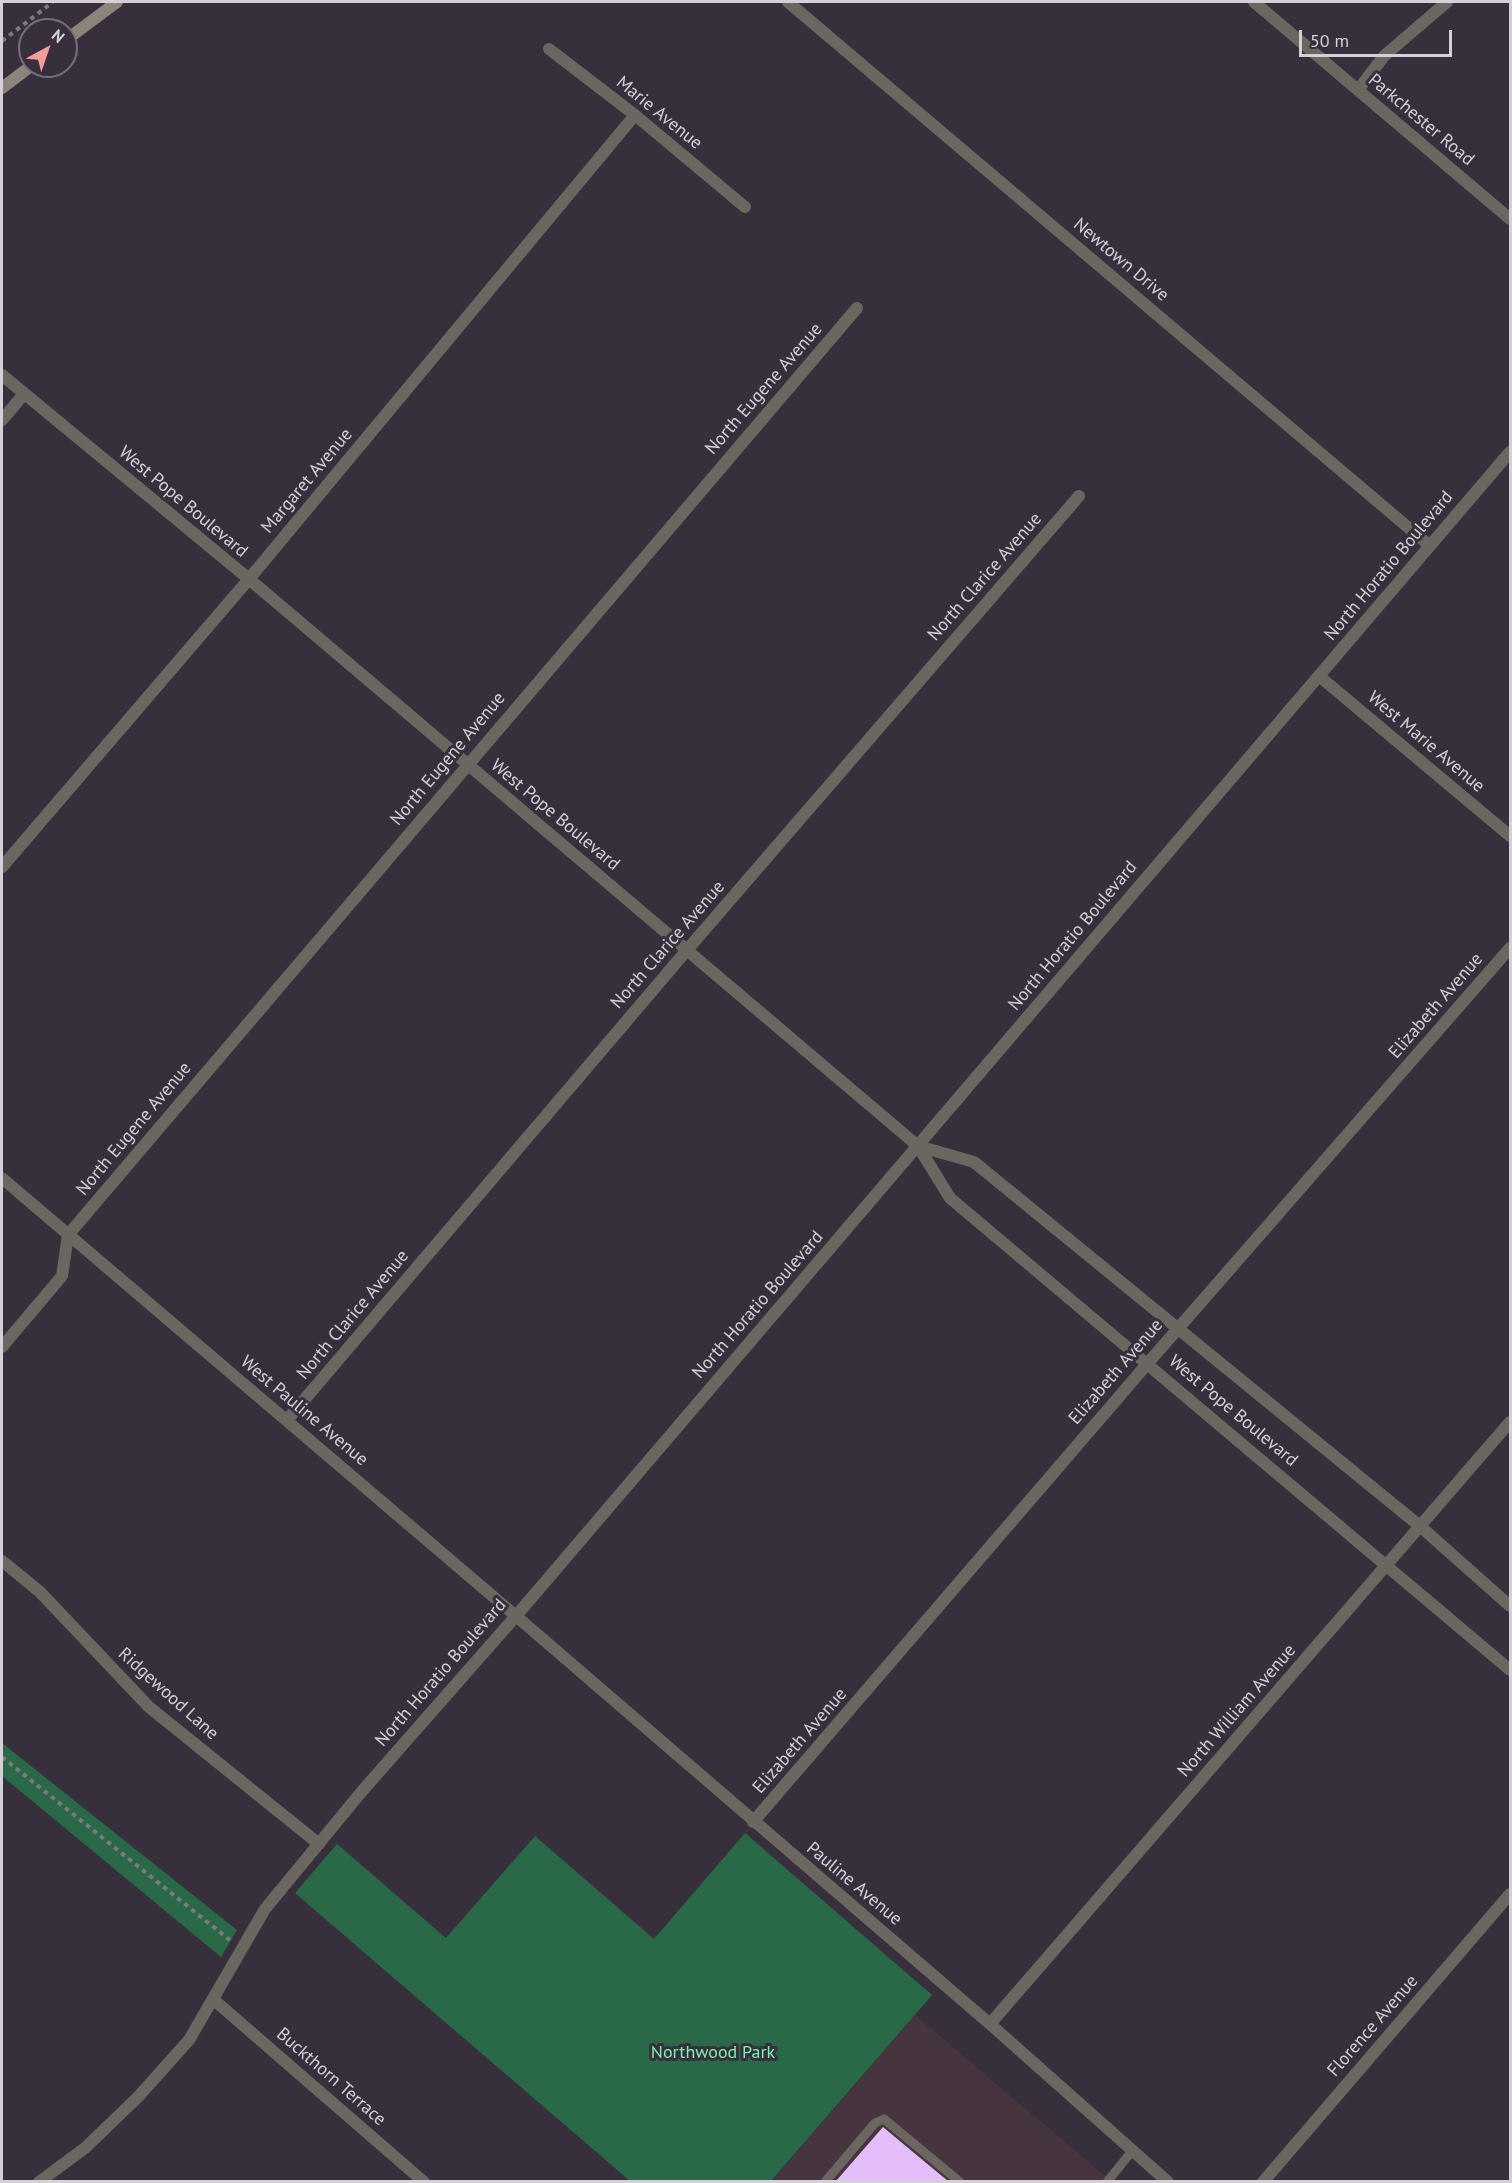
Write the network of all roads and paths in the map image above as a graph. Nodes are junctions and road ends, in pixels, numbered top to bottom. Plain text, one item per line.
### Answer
1 (53, 2) edge
2 (117, 2) edge
3 (788, 2) edge
4 (1254, 2) edge
5 (1447, 2) edge
6 (78, 31) edge
7 (2, 41) edge
8 (549, 49) dead end
9 (18, 76) edge
10 (2, 88) edge
11 (1358, 90) junction
12 (635, 115) junction
13 (745, 207) dead end
14 (1510, 219) edge
15 (857, 308) dead end
16 (2, 375) edge
17 (24, 394) junction
18 (2, 420) edge
19 (1510, 452) edge
20 (1079, 496) dead end
21 (1430, 546) junction
22 (249, 579) junction
23 (1319, 676) junction
24 (467, 764) junction
25 (1510, 836) edge
26 (2, 867) edge
27 (1510, 948) edge
28 (687, 950) junction
29 (918, 1146) junction
30 (2, 1178) edge
31 (68, 1234) junction
32 (1178, 1328) junction
33 (2, 1347) edge
34 (1148, 1363) junction
35 (287, 1420) junction
36 (1510, 1422) edge
37 (1420, 1527) junction
38 (2, 1561) edge
39 (1387, 1566) junction
40 (1510, 1606) edge
41 (516, 1616) junction
42 (1510, 1670) edge
43 (2, 1757) edge
44 (753, 1822) junction
45 (319, 1844) junction
46 (1510, 1894) edge
47 (243, 1950) junction
48 (214, 2000) junction
49 (990, 2024) junction
50 (1132, 2151) junction
51 (39, 2181) edge
52 (424, 2181) edge
53 (825, 2181) edge
54 (960, 2181) edge
55 (1107, 2181) edge
56 (1168, 2181) edge
57 (1263, 2181) edge

1 - 7 path
2 - 6 main road
3 - 21 street, Newtown Drive
4 - 11 street, Parkchester Road
5 - 11 street
8 - 12 street, Marie Avenue
9 - 10 main road
11 - 14 street, Parkchester Road
12 - 13 street, Marie Avenue
12 - 22 street, Margaret Avenue
15 - 24 street, North Eugene Avenue
16 - 17 street, West Pope Boulevard
17 - 18 street
17 - 22 street, West Pope Boulevard
19 - 21 street, North Horatio Boulevard
20 - 28 street, North Clarice Avenue
21 - 23 street, North Horatio Boulevard
22 - 24 street, West Pope Boulevard
22 - 26 street, Margaret Avenue
23 - 25 street, West Marie Avenue
23 - 29 street, North Horatio Boulevard
24 - 28 street, West Pope Boulevard
24 - 31 street, North Eugene Avenue
27 - 32 street, Elizabeth Avenue
28 - 29 street, West Pope Boulevard
28 - 35 street, North Clarice Avenue
29 - 32 street, West Pope Boulevard
29 - 34 street, West Pope Boulevard
29 - 41 street, North Horatio Boulevard
30 - 31 street
31 - 33 street
31 - 35 street, West Pauline Avenue
32 - 34 street, Elizabeth Avenue
32 - 37 street, West Pope Boulevard
34 - 39 street, West Pope Boulevard
34 - 44 street, Elizabeth Avenue
35 - 41 street, West Pauline Avenue
36 - 37 street, North William Avenue
37 - 39 street, North William Avenue
37 - 40 street, West Pope Boulevard
38 - 45 street, Ridgewood Lane
39 - 42 street, West Pope Boulevard
39 - 49 street, North William Avenue
41 - 44 street, Pauline Avenue
41 - 45 street, North Horatio Boulevard
43 - 47 path
44 - 49 street, Pauline Avenue
45 - 47 street, North Horatio Boulevard
46 - 57 street, Florence Avenue
47 - 48 street, North Horatio Boulevard
48 - 51 street, North Horatio Boulevard
48 - 52 street, Buckthorn Terrace
49 - 50 street, Pauline Avenue
50 - 55 lane
50 - 56 street, Pauline Avenue
53 - 54 lane

